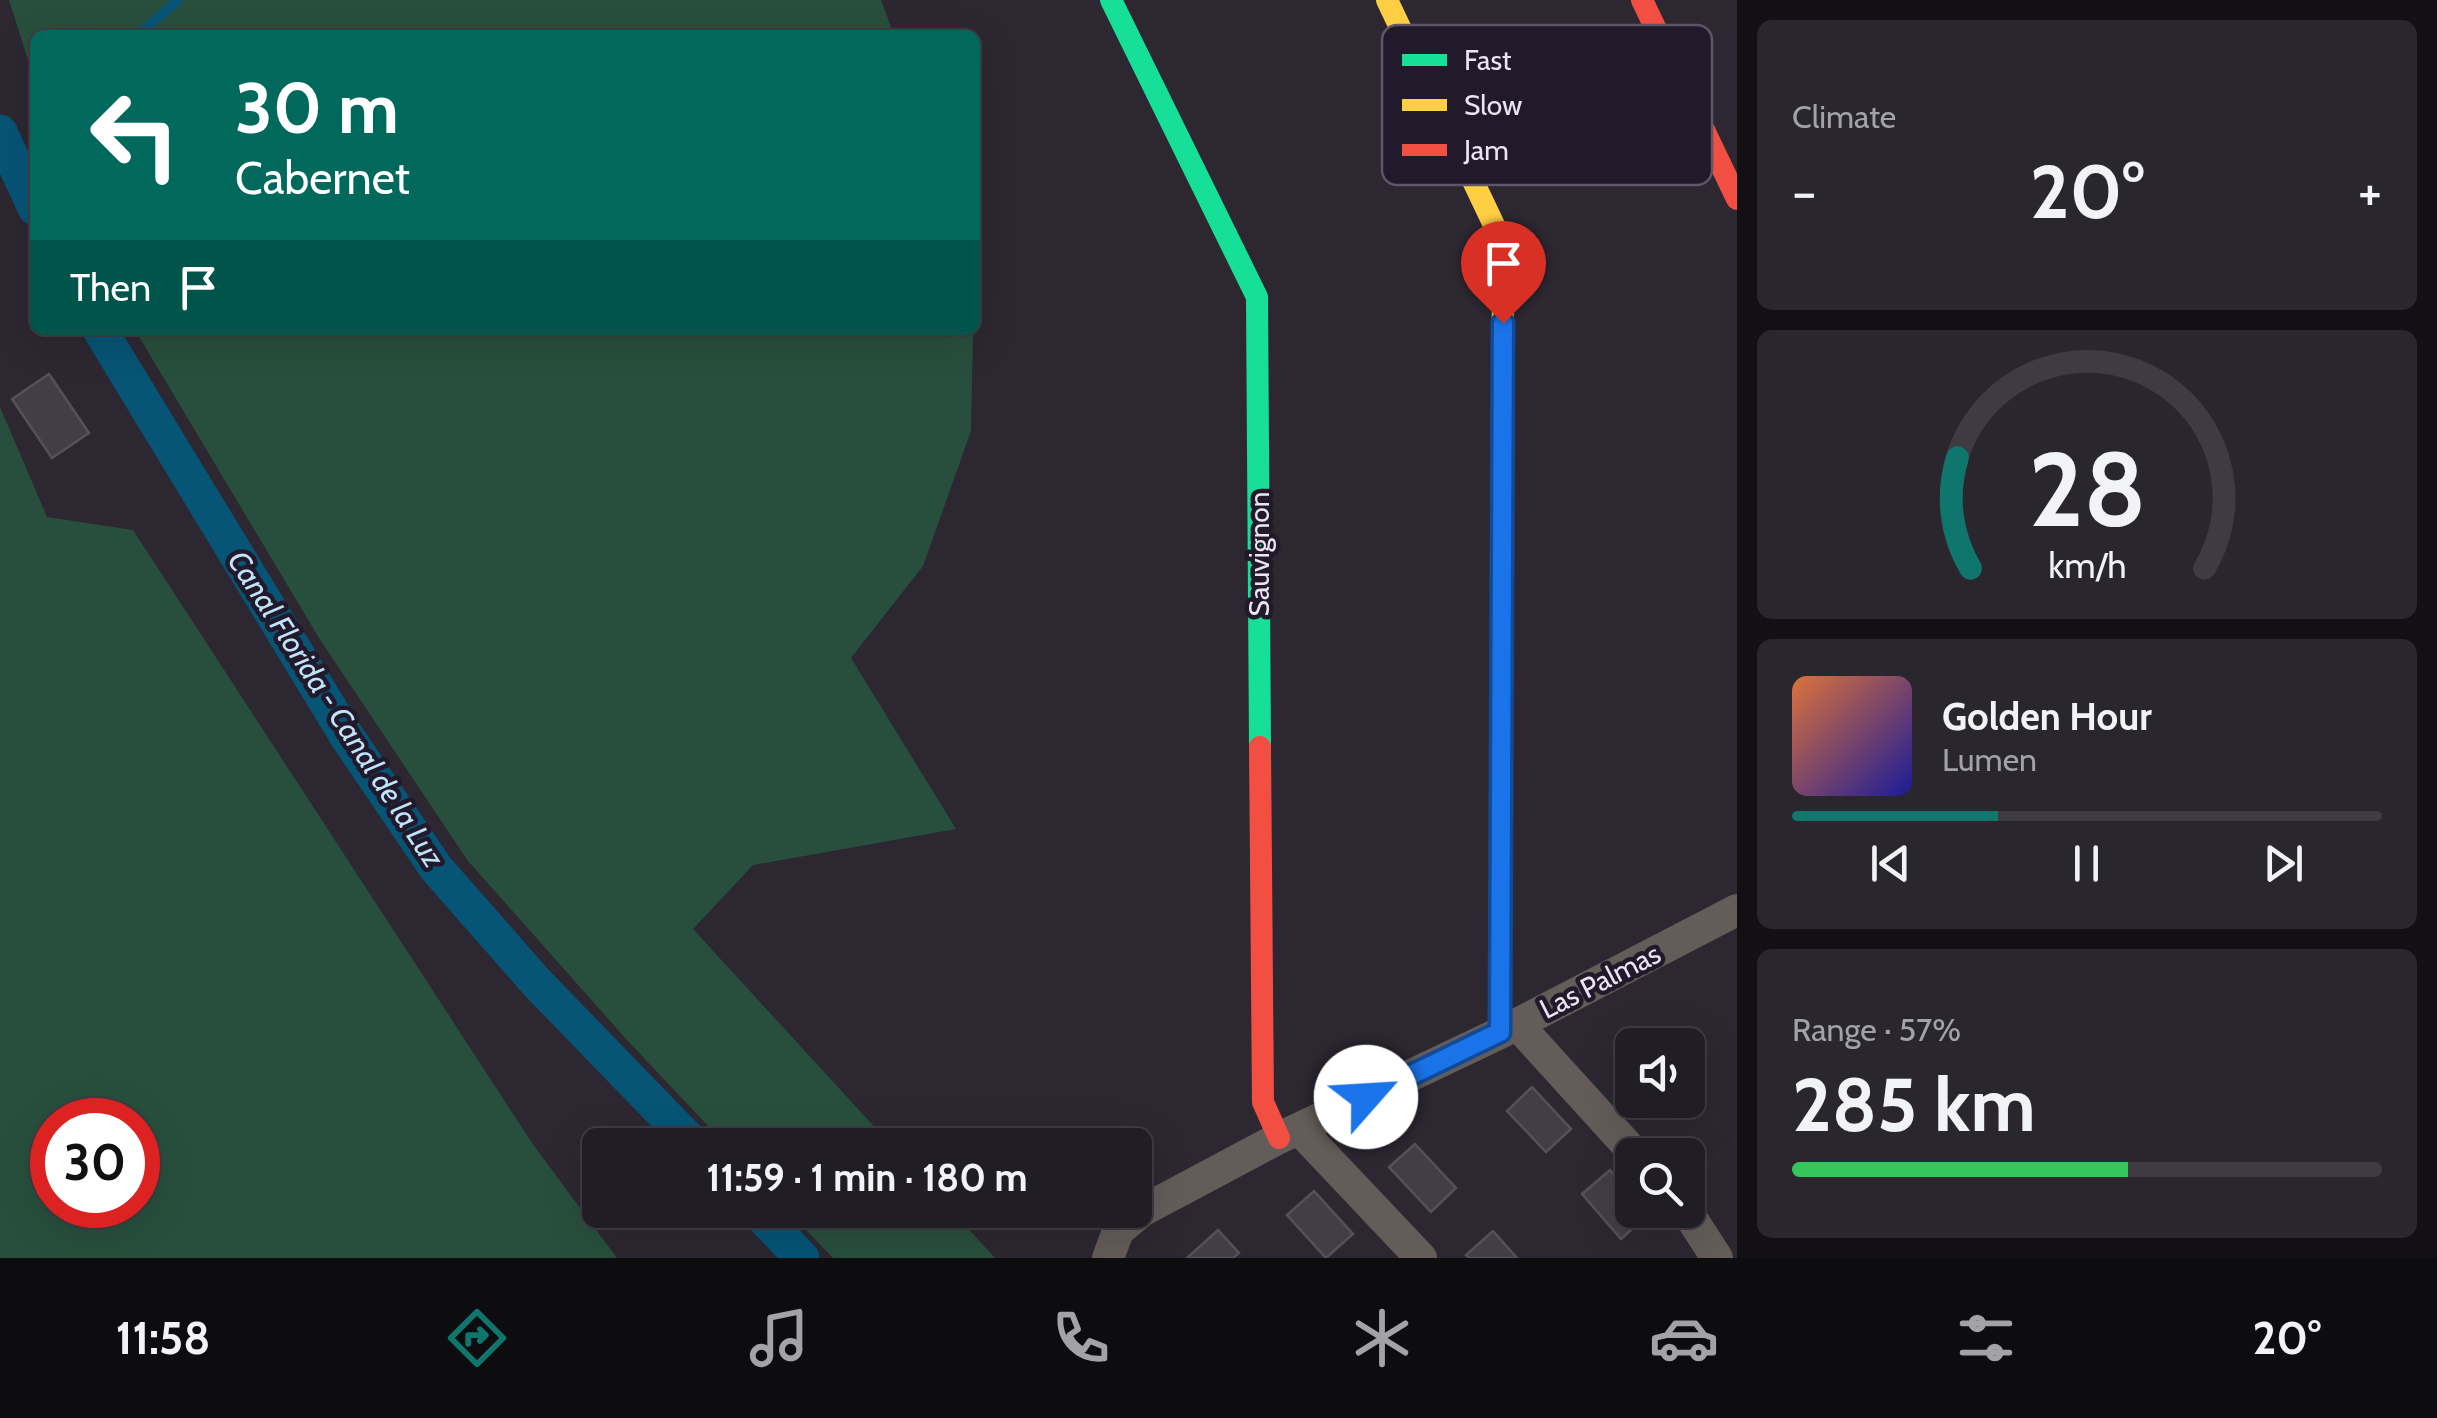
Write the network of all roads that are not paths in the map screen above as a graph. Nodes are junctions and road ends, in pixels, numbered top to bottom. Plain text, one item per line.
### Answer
1 (1111, 0) edge
2 (1387, 0) edge
3 (1642, 0) edge
4 (1399, 25) edge
5 (1654, 25) edge
6 (1712, 147) edge
7 (1475, 185) edge
8 (1737, 199) edge
9 (1736, 907) edge
10 (1509, 1028) junction
11 (1289, 1134) junction
12 (1619, 1138) edge
13 (1697, 1228) edge
14 (1108, 1258) edge
15 (1421, 1258) edge
16 (1716, 1258) edge

1 - 11 street, Sauvignon
2 - 4 street
3 - 5 street
6 - 8 street
7 - 10 street
9 - 10 street, Las Palmas
10 - 11 street, Las Palmas
10 - 12 street
11 - 14 street, Las Palmas
11 - 15 street, Sauvignon
13 - 16 street

